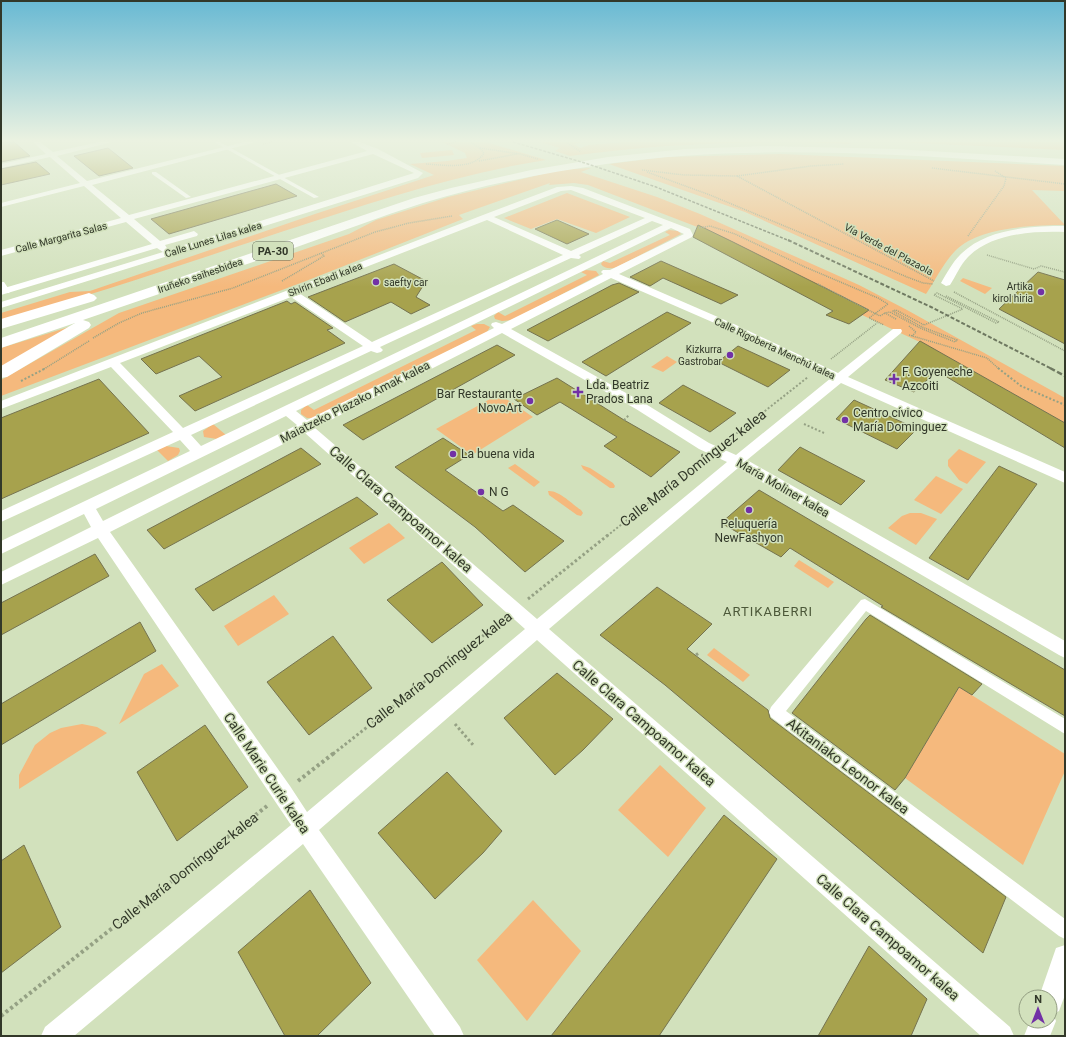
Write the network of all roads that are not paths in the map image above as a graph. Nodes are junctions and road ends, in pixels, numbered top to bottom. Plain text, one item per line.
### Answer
1 (61, 190) edge
2 (94, 190) edge
3 (179, 190) edge
4 (231, 190) edge
5 (304, 190) edge
6 (335, 190) edge
7 (369, 190) edge
8 (432, 190) edge
9 (458, 190) edge
10 (558, 190) edge
11 (581, 190) edge
12 (188, 197) dead end
13 (316, 197) junction
14 (301, 202) dead end
15 (1, 205) edge
16 (486, 217) junction
17 (651, 218) junction
18 (127, 219) junction
19 (331, 222) junction
20 (355, 222) junction
21 (670, 225) junction
22 (1065, 229) edge
23 (203, 231) dead end
24 (158, 245) junction
25 (1, 253) edge
26 (168, 253) junction
27 (570, 255) junction
28 (588, 263) junction
29 (612, 274) junction
30 (942, 285) road end
31 (119, 288) dead end
32 (3, 289) edge
33 (292, 292) junction
34 (104, 293) dead end
35 (1, 305) edge
36 (479, 316) junction
37 (1, 324) edge
38 (502, 328) junction
39 (897, 331) road end
40 (1, 332) edge
41 (1, 343) edge
42 (371, 346) junction
43 (393, 359) junction
44 (113, 362) junction
45 (1, 373) edge
46 (840, 378) junction
47 (1, 405) edge
48 (287, 410) junction
49 (306, 426) junction
50 (181, 434) junction
51 (200, 452) junction
52 (737, 461) junction
53 (1065, 478) edge
54 (87, 507) junction
55 (1, 517) edge
56 (100, 530) junction
57 (1, 548) edge
58 (1, 579) edge
59 (536, 629) junction
60 (1065, 650) edge
61 (1065, 728) edge
62 (305, 828) junction
63 (1065, 930) edge
64 (1065, 957) edge
65 (1054, 989) edge
66 (54, 1036) edge
67 (452, 1036) edge
68 (1001, 1036) edge

1 - 15 street
2 - 18 street
3 - 12 street
4 - 18 street, Calle Margarita Salas
5 - 13 street
6 - 13 street
7 - 26 street, Calle Lunes Lilas kalea
8 - 19 highway, Iruñeko saihesbidea / PA-30
9 - 20 highway, Iruñeko saihesbidea / PA-30
10 - 16 street, Shirin Ebadi kalea
11 - 17 street, Shirin Ebadi kalea
13 - 14 street
16 - 27 street, Calle Rigoberta Menchú kalea
16 - 33 street, Shirin Ebadi kalea
17 - 21 street, Maiatzeko Plazako Amak kalea
17 - 27 street
18 - 24 street
18 - 25 street, Calle Margarita Salas
19 - 31 highway
19 - 40 highway, Iruñeko saihesbidea / PA-30
20 - 41 highway, Iruñeko saihesbidea / PA-30
20 - 45 highway
21 - 28 street, Maiatzeko Plazako Amak kalea
21 - 29 street, Maiatzeko Plazako Amak kalea
22 - 30 street
23 - 24 street, Calle Lunes Lilas kalea
24 - 26 street
24 - 32 street, Calle Lunes Lilas kalea
26 - 35 street, Calle Lunes Lilas kalea
27 - 28 street, Calle Rigoberta Menchú kalea
27 - 42 street
28 - 29 street, Calle Rigoberta Menchú kalea
28 - 36 street, Maiatzeko Plazako Amak kalea
29 - 38 street, Maiatzeko Plazako Amak kalea
29 - 46 street, Calle Rigoberta Menchú kalea
33 - 42 street
33 - 44 street, Shirin Ebadi kalea
34 - 37 highway
36 - 38 street, Maria Moliner kalea
36 - 43 street, Maiatzeko Plazako Amak kalea
38 - 49 street, Maiatzeko Plazako Amak kalea
38 - 52 street, Maria Moliner kalea
39 - 46 street, Calle María Domínguez kalea
42 - 43 street
42 - 50 street
43 - 48 street, Maiatzeko Plazako Amak kalea
44 - 47 street, Shirin Ebadi kalea
44 - 50 street
46 - 52 street, Calle María Domínguez kalea
46 - 53 street, Calle Rigoberta Menchú kalea
48 - 49 street, Calle Clara Campoamor kalea
48 - 51 street, Maiatzeko Plazako Amak kalea
49 - 56 street, Maiatzeko Plazako Amak kalea
49 - 59 street, Calle Clara Campoamor kalea
50 - 51 street
50 - 55 street
51 - 54 street, Maiatzeko Plazako Amak kalea
52 - 59 street, Calle María Domínguez kalea
52 - 60 street, Maria Moliner kalea
54 - 56 street, Calle Marie Curie kalea
54 - 57 street, Maiatzeko Plazako Amak kalea
56 - 58 street, Maiatzeko Plazako Amak kalea
56 - 62 street, Calle Marie Curie kalea
59 - 62 street, Calle María Domínguez kalea
59 - 68 street, Calle Clara Campoamor kalea
61 - 63 street, Akitaniako Leonor kalea
62 - 66 street, Calle María Domínguez kalea
62 - 67 street, Calle Marie Curie kalea
64 - 65 street

